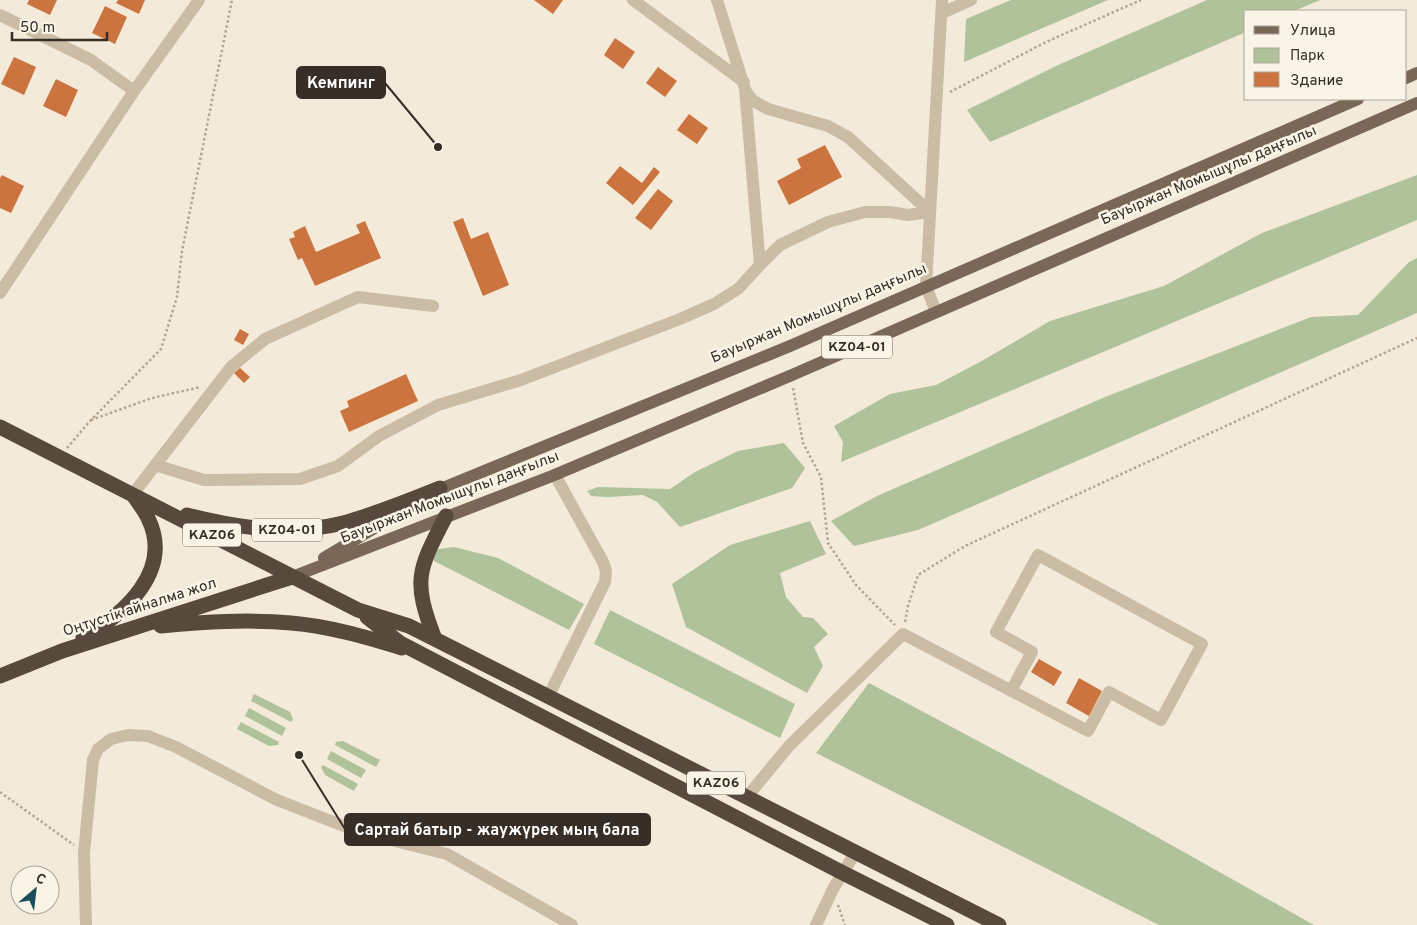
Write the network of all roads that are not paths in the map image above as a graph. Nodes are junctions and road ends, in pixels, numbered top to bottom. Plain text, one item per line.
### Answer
1 (199, 0) edge
2 (633, 0) edge
3 (717, 0) edge
4 (971, 0) edge
5 (942, 6) edge
6 (0, 15) edge
7 (744, 85) junction
8 (134, 91) junction
9 (1356, 100) edge
10 (1417, 103) edge
11 (930, 212) junction
12 (760, 265) junction
13 (926, 286) junction
14 (0, 293) edge
15 (433, 306) dead end
16 (936, 312) junction
17 (0, 427) edge
18 (155, 465) junction
19 (555, 475) junction
20 (440, 488) junction
21 (132, 494) junction
22 (446, 516) junction
23 (292, 577) junction
24 (358, 610) junction
25 (134, 628) junction
26 (435, 638) junction
27 (62, 651) junction
28 (423, 654) junction
29 (0, 676) edge
30 (1011, 691) junction
31 (548, 697) junction
32 (746, 798) junction
33 (855, 853) junction
34 (843, 873) junction
35 (86, 925) edge
36 (572, 925) edge
37 (816, 925) edge
38 (947, 925) edge
39 (999, 925) edge

1 - 8 street
2 - 7 street
3 - 7 street
4 - 5 street
5 - 11 street
6 - 8 street
7 - 11 street
7 - 12 street
8 - 14 street
9 - 13 main road, Бауыржан Момышұлы даңғылы / KZ04-01
10 - 16 main road, Бауыржан Момышұлы даңғылы / KZ04-01
11 - 12 street
11 - 13 street
12 - 18 street
13 - 16 street
13 - 20 main road, Бауыржан Момышұлы даңғылы / KZ04-01
15 - 18 street
16 - 19 main road, Бауыржан Момышұлы даңғылы / KZ04-01
17 - 21 highway, KАZ06
18 - 21 street
19 - 22 main road, Бауыржан Момышұлы даңғылы / KZ04-01
19 - 31 street
20 - 21 highway, KZ04-01
20 - 23 main road, Бауыржан Момышұлы даңғылы / KZ04-01
21 - 23 highway, KАZ06
21 - 27 highway
22 - 23 main road, Бауыржан Момышұлы даңғылы / KZ04-01
22 - 26 highway
23 - 24 highway, KАZ06
23 - 25 highway, Оңтүстік айналма жол
24 - 26 highway, KАZ06
24 - 28 highway, KАZ06
25 - 27 highway, Оңтүстік айналма жол
25 - 28 highway
26 - 31 highway, KАZ06
27 - 29 highway, Оңтүстік айналма жол
28 - 34 highway, KАZ06
30 - 30 street
30 - 32 street
31 - 32 highway, KАZ06
32 - 33 highway, KАZ06
33 - 34 street
33 - 39 highway, KАZ06
34 - 37 street
34 - 38 highway, KАZ06
35 - 36 street

